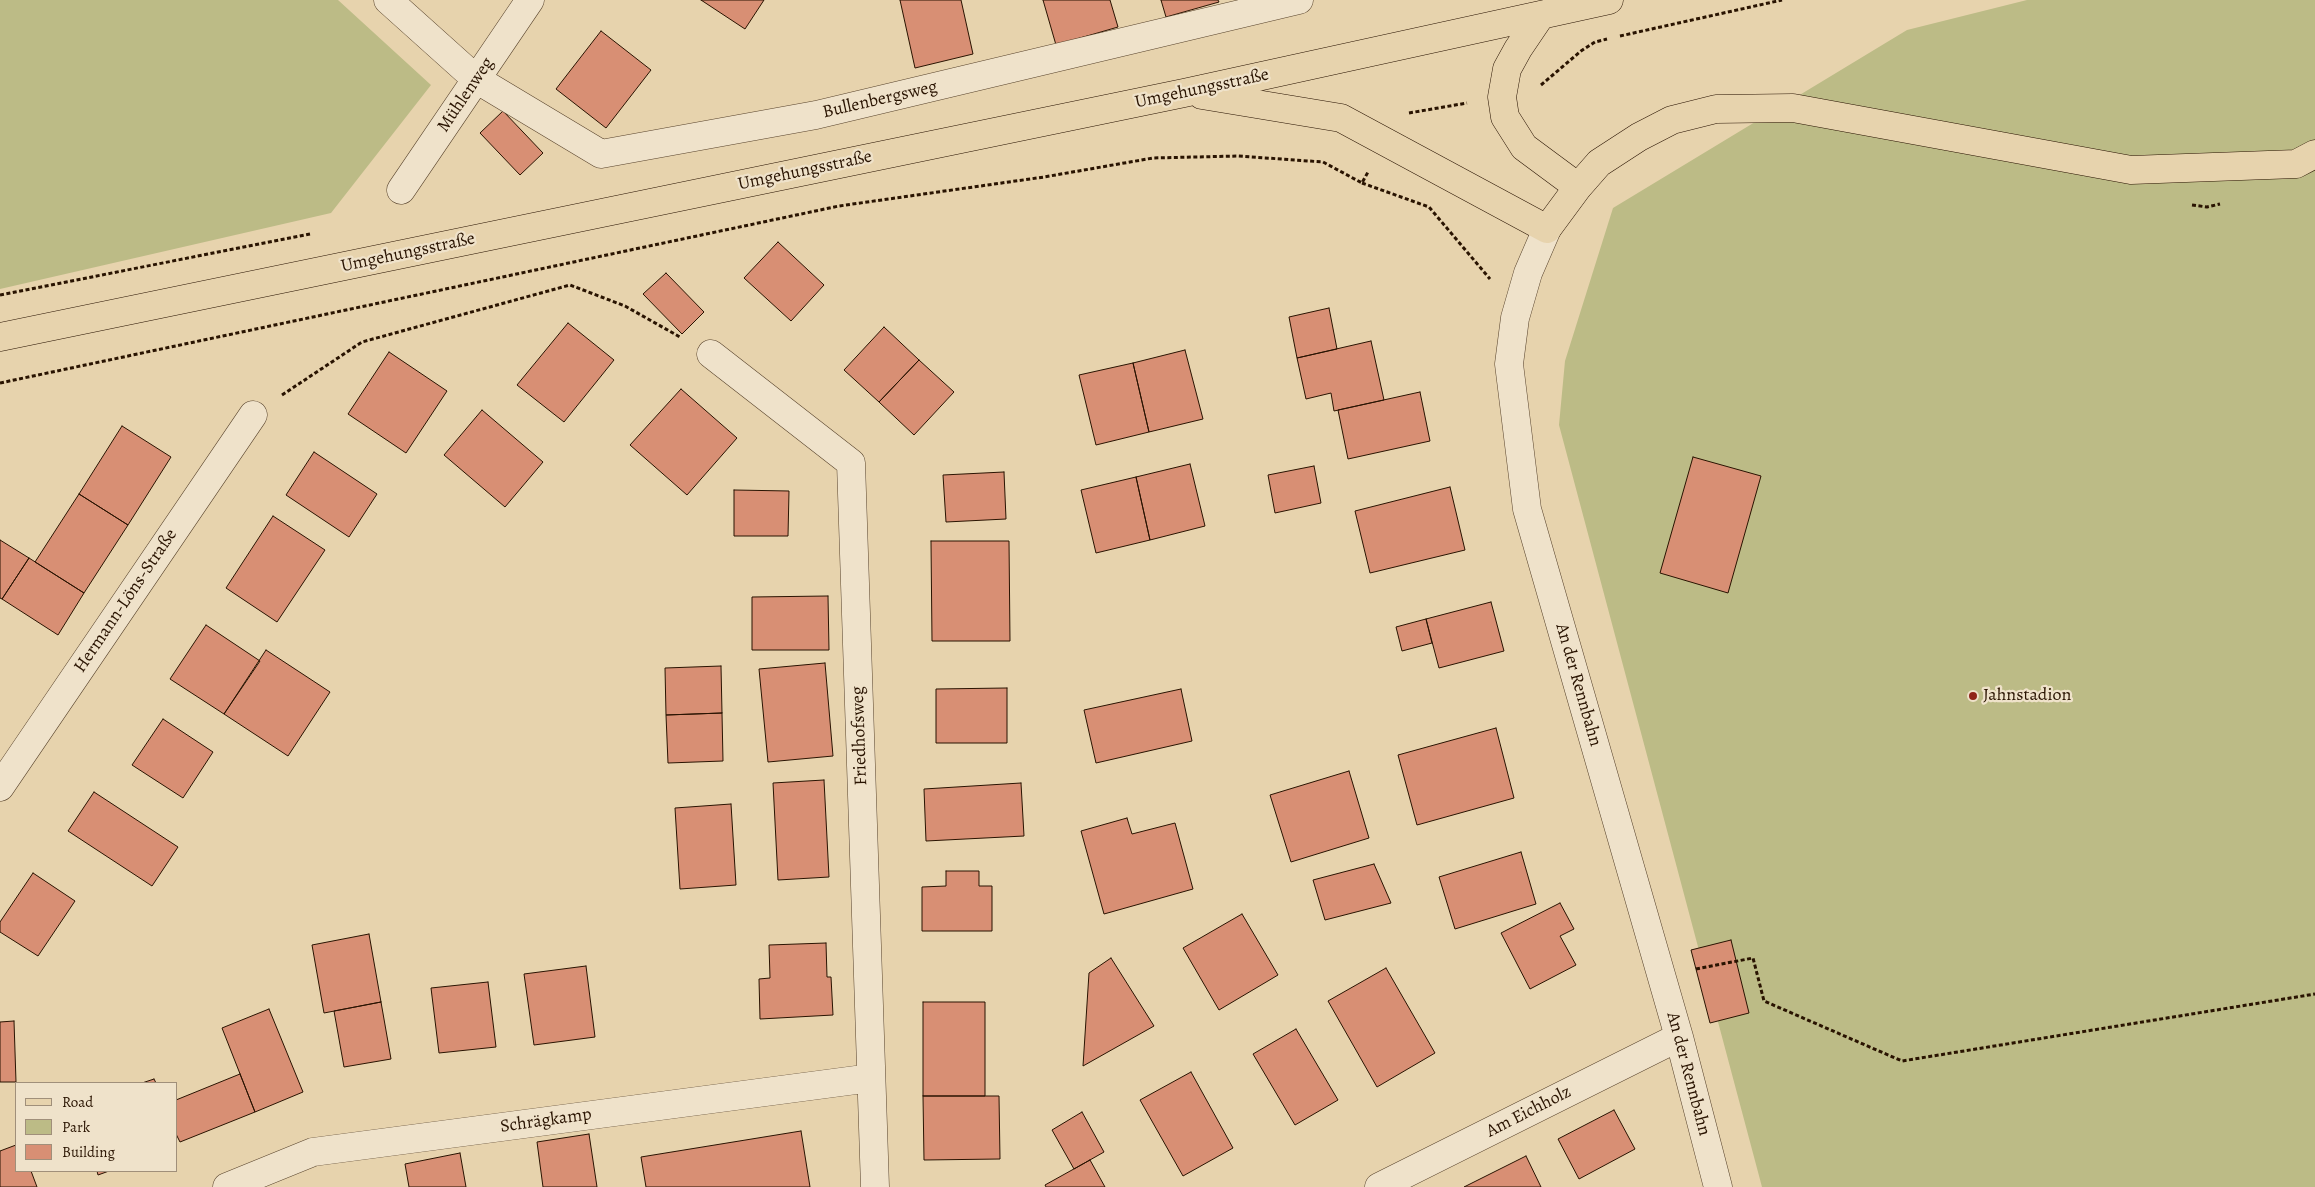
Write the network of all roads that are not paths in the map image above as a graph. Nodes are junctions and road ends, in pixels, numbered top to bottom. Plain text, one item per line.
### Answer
1 (388, 0) edge
2 (530, 0) edge
3 (1299, 0) edge
4 (1609, 0) edge
5 (1541, 15) junction
6 (476, 79) junction
7 (1184, 93) junction
8 (2315, 154) edge
9 (1578, 187) junction
10 (401, 190) dead end
11 (1547, 229) junction
12 (0, 337) edge
13 (711, 354) road end
14 (253, 415) road end
15 (0, 786) edge
16 (1679, 1037) junction
17 (871, 1078) junction
18 (227, 1187) edge
19 (875, 1187) edge
20 (1379, 1187) edge
21 (1718, 1187) edge

1 - 6 street, Bullenbergsweg
2 - 6 street, Mühlenweg
3 - 6 street, Bullenbergsweg
4 - 5 main road, Umgehungsstraße
5 - 7 main road, Umgehungsstraße
5 - 9 main road
6 - 10 street, Mühlenweg
7 - 11 main road
7 - 12 main road, Umgehungsstraße
8 - 9 main road, An der Rennbahn
9 - 11 main road, An der Rennbahn
11 - 16 street, An der Rennbahn
13 - 17 street, Friedhofsweg
14 - 15 street, Hermann-Löns-Straße
16 - 20 street, Am Eichholz
16 - 21 street, An der Rennbahn
17 - 18 street, Schrägkamp
17 - 19 street, Friedhofsweg

